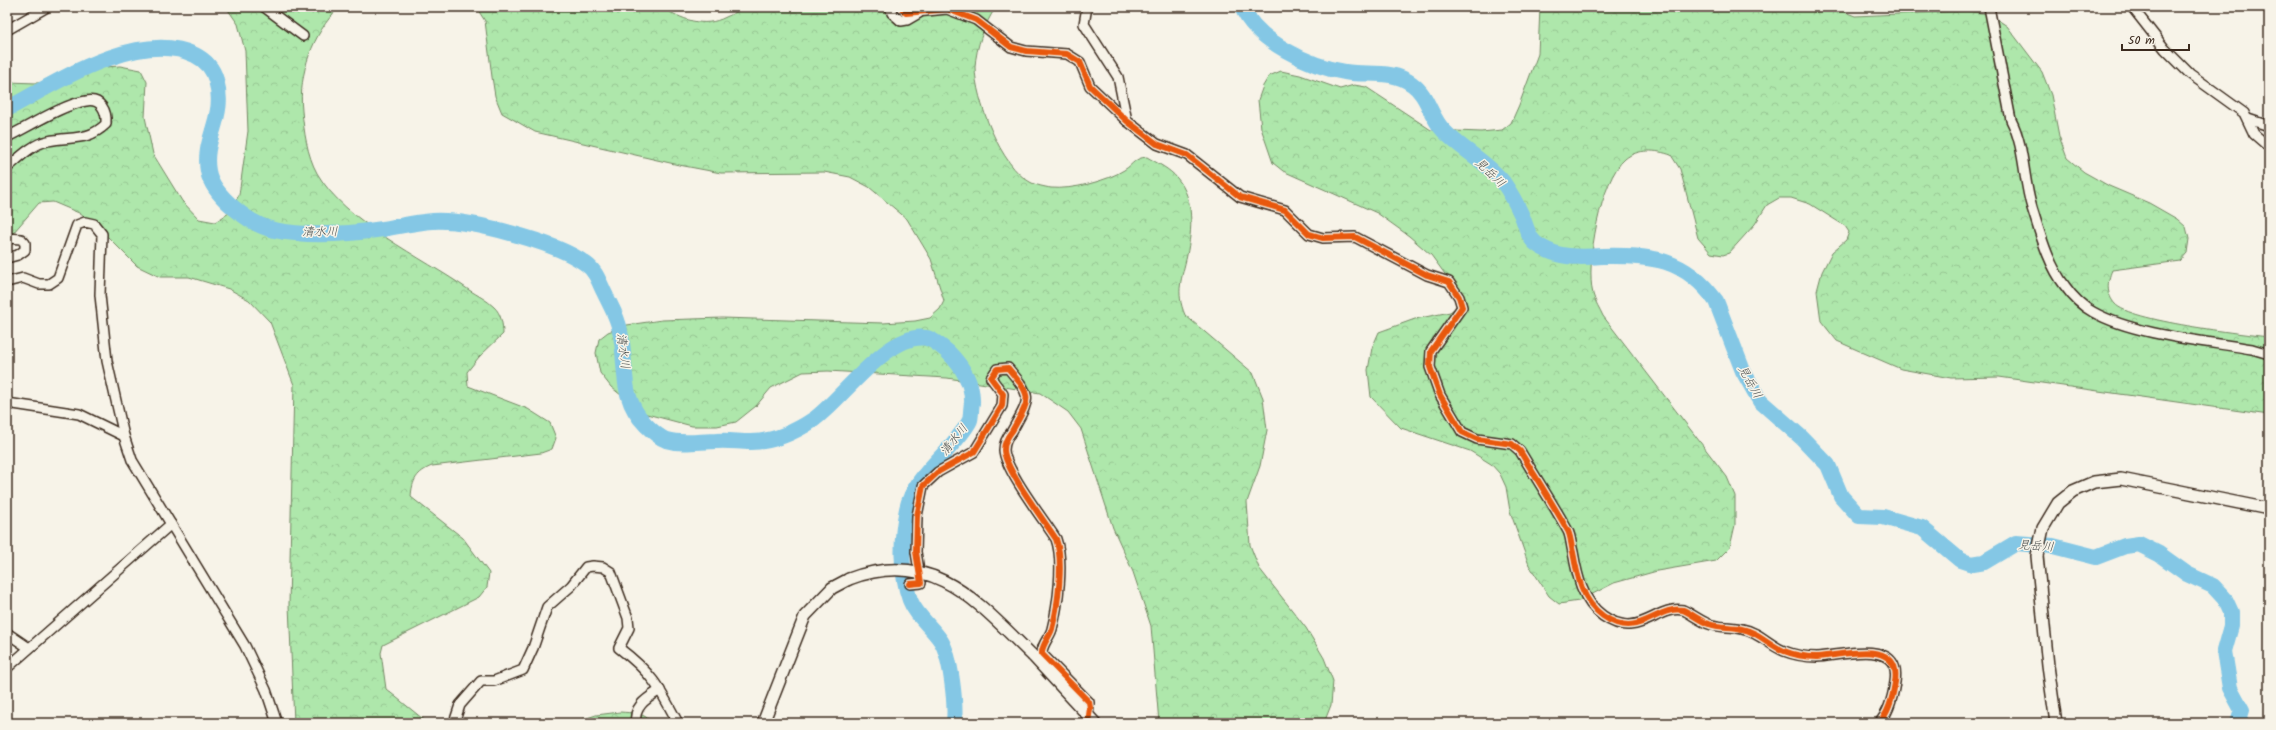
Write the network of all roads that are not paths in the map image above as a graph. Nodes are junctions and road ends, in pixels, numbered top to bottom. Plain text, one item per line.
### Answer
1 (47, 7) edge
2 (264, 7) edge
3 (890, 7) edge
4 (901, 7) edge
5 (1087, 7) edge
6 (1989, 7) edge
7 (2132, 7) edge
8 (922, 11) junction
9 (7, 30) edge
10 (304, 36) dead end
11 (2248, 119) junction
12 (1127, 121) junction
13 (2269, 126) edge
14 (7, 137) edge
15 (2269, 146) edge
16 (7, 168) edge
17 (7, 238) edge
18 (7, 258) edge
19 (7, 282) edge
20 (2269, 354) edge
21 (7, 403) edge
22 (124, 436) junction
23 (2269, 509) edge
24 (171, 524) junction
25 (910, 584) dead end
26 (7, 633) edge
27 (28, 648) junction
28 (7, 668) edge
29 (660, 690) junction
30 (1091, 721) edge
31 (277, 723) edge
32 (454, 723) edge
33 (636, 723) edge
34 (678, 723) edge
35 (763, 723) edge
36 (1879, 723) edge
37 (2056, 723) edge

1 - 9 street
2 - 10 street
3 - 8 street
4 - 8 street
5 - 12 street
6 - 20 street
7 - 11 street
8 - 12 street
11 - 13 street
11 - 15 street
12 - 36 street
14 - 16 street
17 - 18 street
19 - 22 street
21 - 22 street
22 - 24 street
23 - 37 street
24 - 27 street
24 - 31 street
25 - 30 street
26 - 27 street
27 - 28 street
29 - 32 street
29 - 33 street
29 - 34 street
30 - 35 street, bridge

